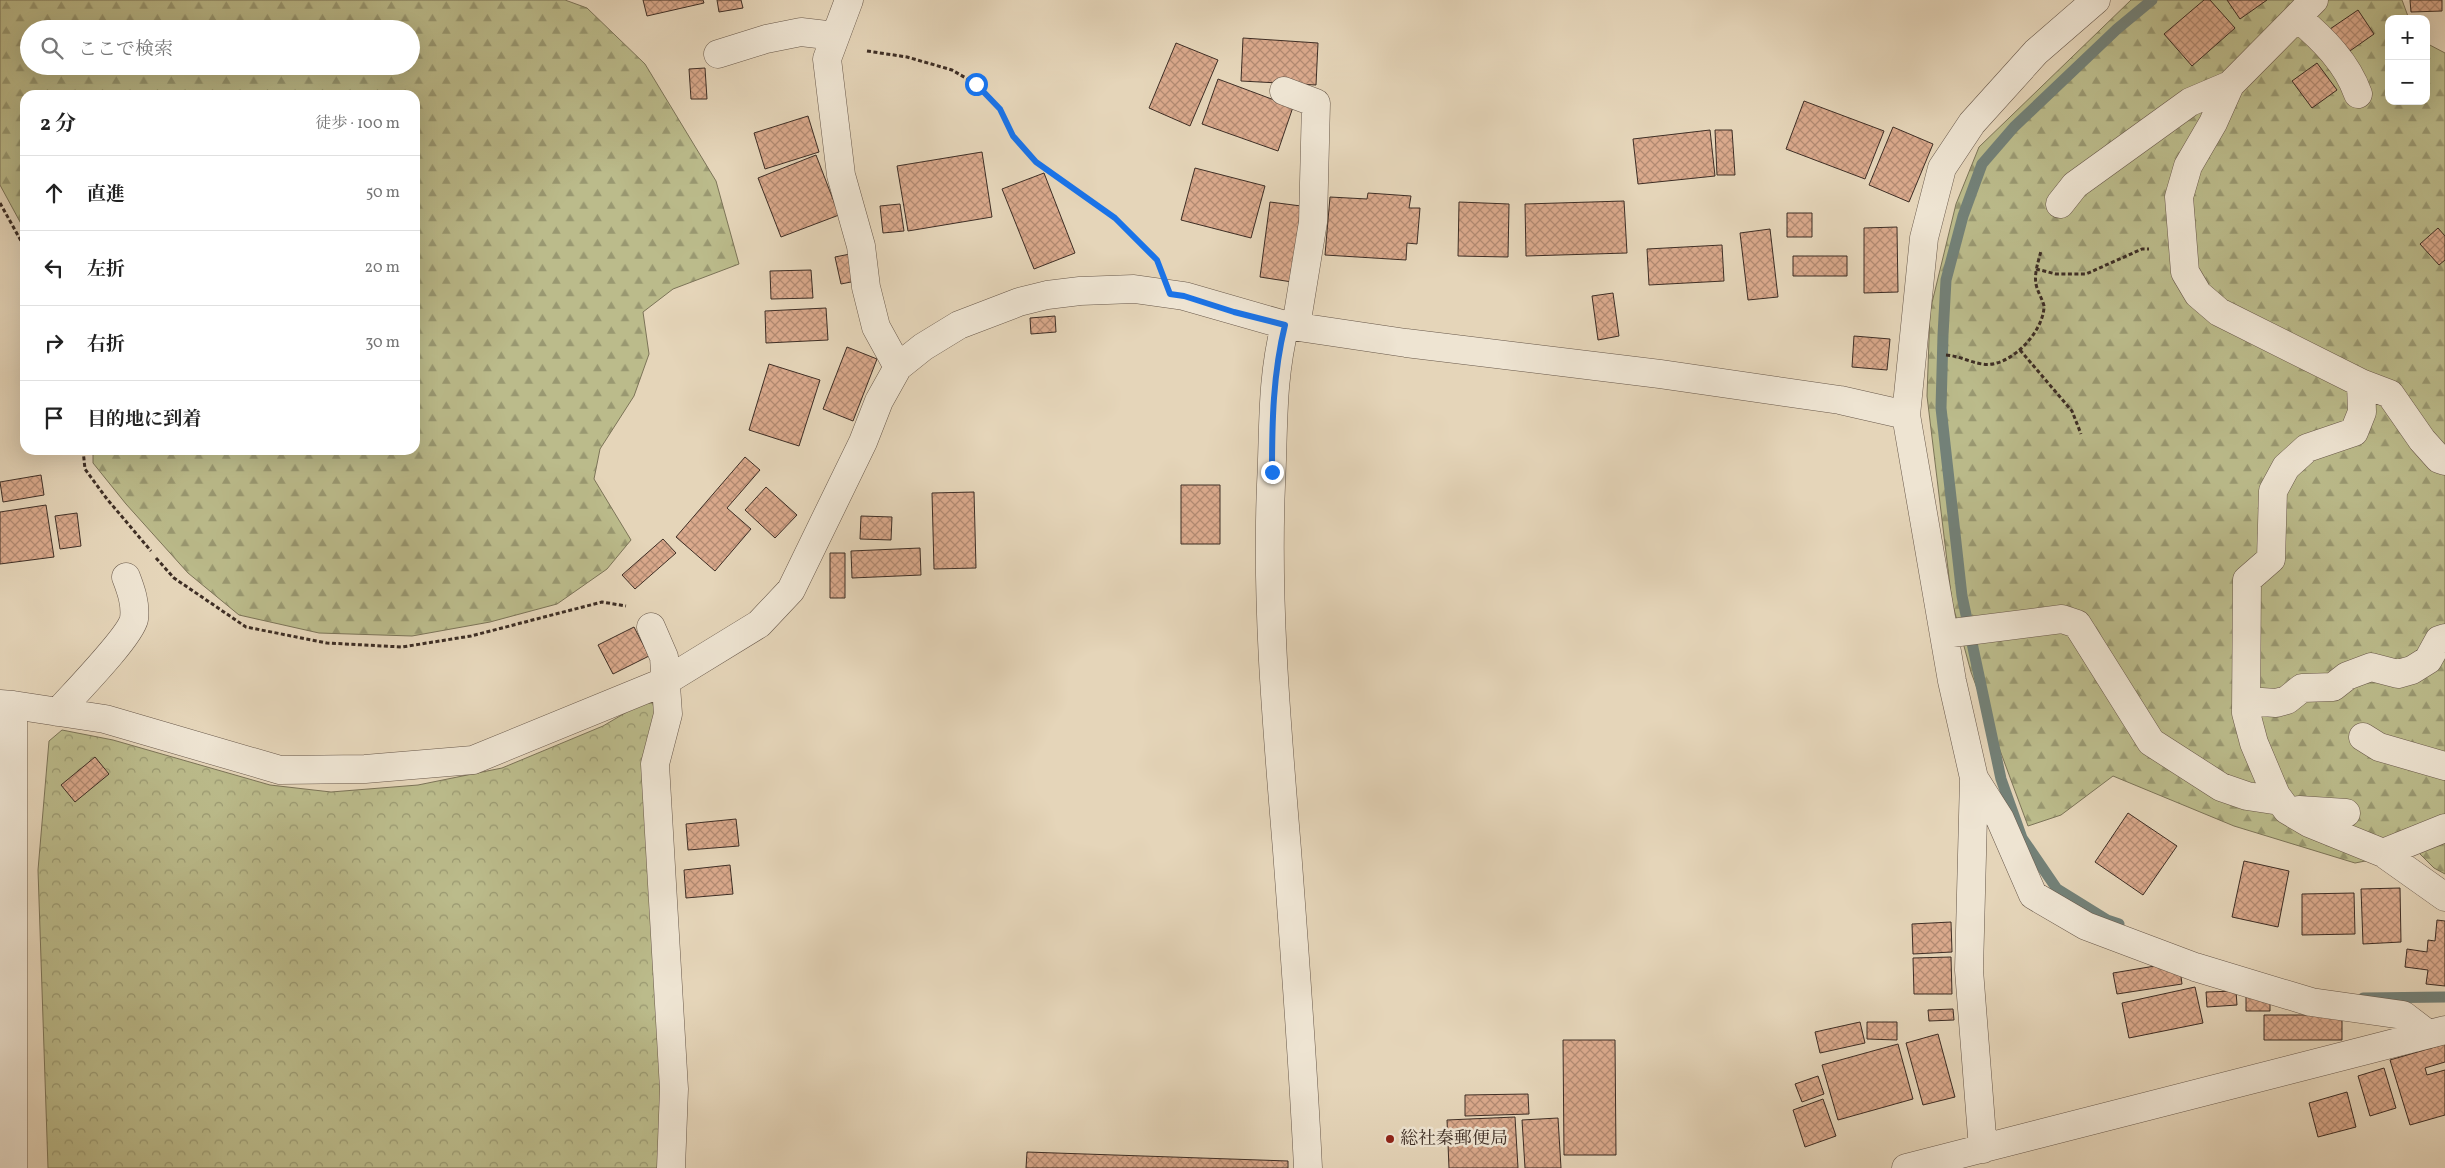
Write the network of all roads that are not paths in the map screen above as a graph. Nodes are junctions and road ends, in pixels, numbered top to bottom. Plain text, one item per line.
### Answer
1 (849, 0) edge
2 (2096, 0) edge
3 (2306, 9) edge
4 (835, 36) junction
5 (718, 54) dead end
6 (2230, 84) junction
7 (1284, 91) dead end
8 (2358, 94) dead end
9 (2060, 204) dead end
10 (1291, 325) junction
11 (898, 367) junction
12 (2361, 383) junction
13 (1906, 415) junction
14 (2445, 461) edge
15 (126, 577) dead end
16 (651, 627) road end
17 (1944, 634) junction
18 (2445, 638) edge
19 (666, 681) junction
20 (2247, 701) junction
21 (7, 704) edge
22 (58, 712) junction
23 (2363, 737) dead end
24 (2445, 766) edge
25 (1974, 778) junction
26 (2284, 805) junction
27 (2346, 813) dead end
28 (2445, 828) edge
29 (2383, 853) junction
30 (2445, 897) edge
31 (2436, 1032) edge
32 (1983, 1149) junction
33 (14, 1168) edge
34 (671, 1168) edge
35 (1308, 1168) edge
36 (1906, 1168) edge

1 - 4 street
2 - 13 street
3 - 6 street
3 - 8 street
4 - 5 street
4 - 11 street
6 - 9 street
6 - 12 street
7 - 10 street
10 - 11 street
10 - 13 street
10 - 35 street
11 - 19 street
12 - 14 street
12 - 20 street
13 - 17 street
15 - 22 street
16 - 19 street
17 - 25 street
17 - 26 street
18 - 20 street
19 - 22 street
19 - 34 street
20 - 26 street
21 - 22 street
21 - 33 street
23 - 24 street
25 - 31 street
25 - 32 street
26 - 27 street
26 - 29 street
28 - 29 street
29 - 30 street
31 - 32 street
32 - 36 street

